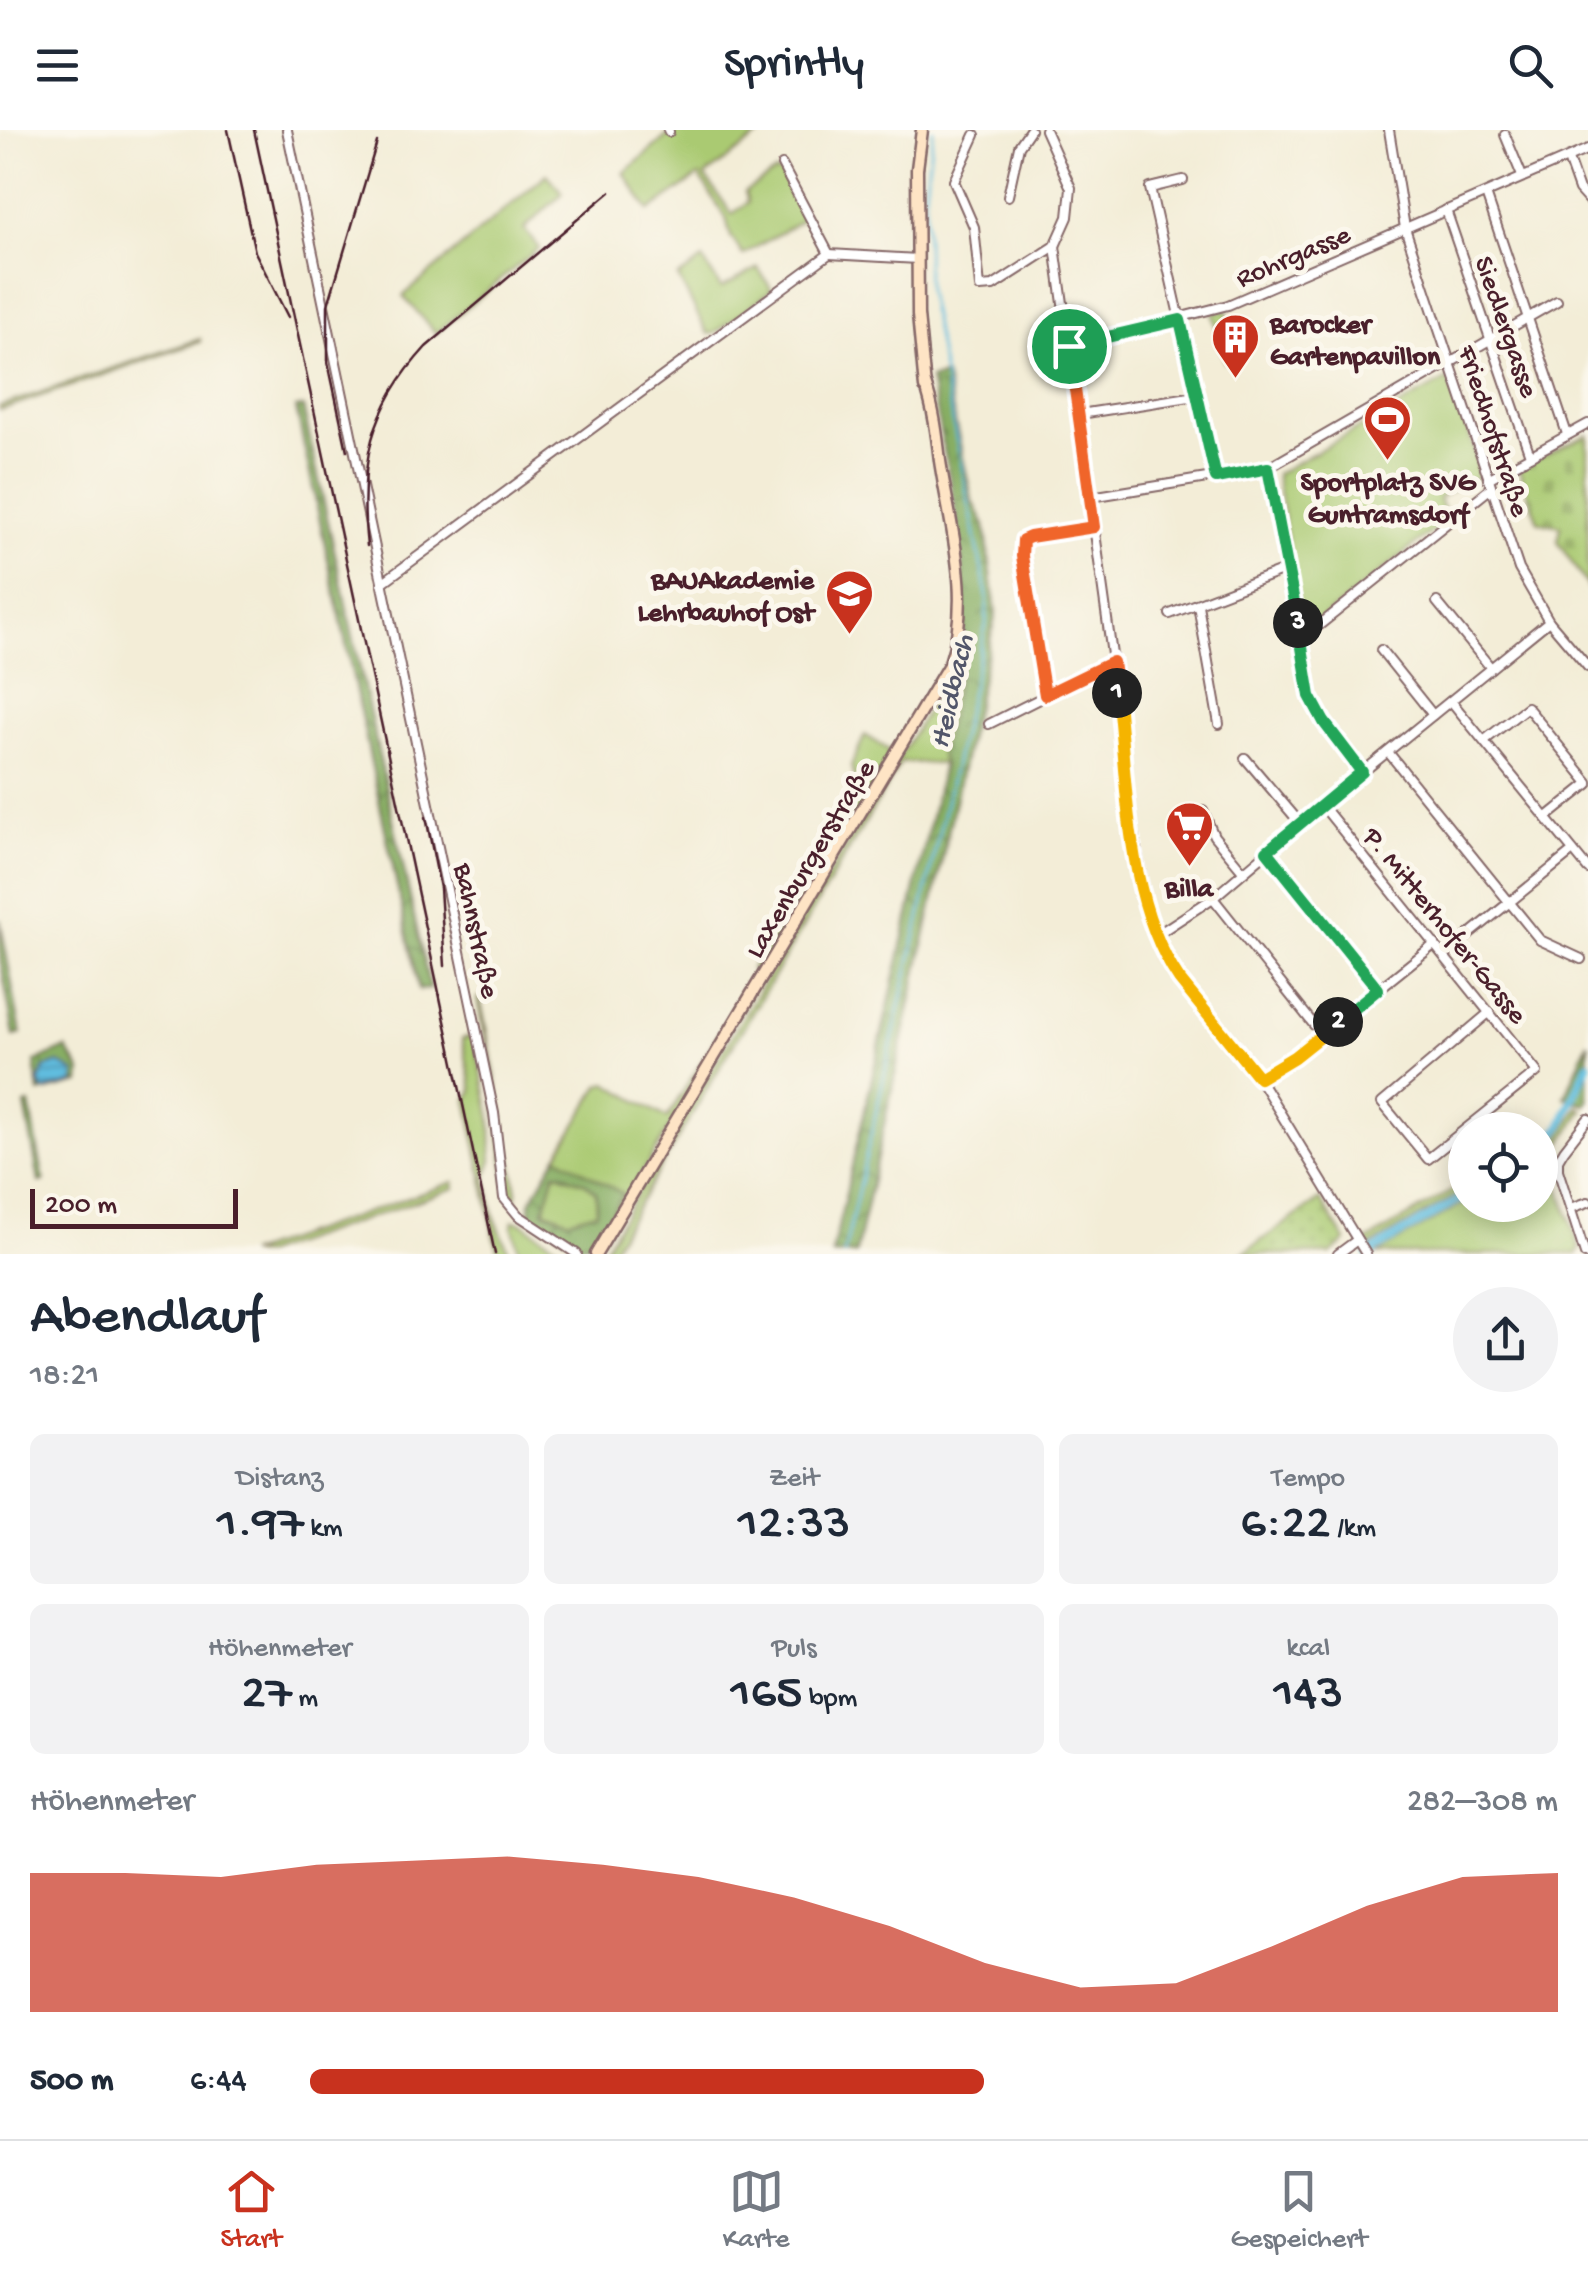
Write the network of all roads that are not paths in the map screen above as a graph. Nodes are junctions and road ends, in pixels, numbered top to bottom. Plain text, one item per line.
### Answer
1 (287, 130) edge
2 (922, 130) edge
3 (1030, 130) edge
4 (1046, 130) edge
5 (1389, 130) edge
6 (1505, 134) dead end
7 (975, 136) dead end
8 (1588, 149) edge
9 (1568, 159) junction
10 (782, 165) dead end
11 (1522, 176) junction
12 (1183, 180) dead end
13 (1486, 194) junction
14 (1008, 196) dead end
15 (1588, 200) edge
16 (1446, 210) junction
17 (1405, 228) junction
18 (1055, 246) junction
19 (829, 254) junction
20 (918, 259) junction
21 (1558, 301) dead end
22 (1180, 320) junction
23 (1528, 320) junction
24 (1490, 341) junction
25 (1069, 346) junction
26 (1450, 364) junction
27 (1196, 396) junction
28 (1080, 414) junction
29 (1588, 424) edge
30 (1567, 434) junction
31 (1530, 455) junction
32 (1268, 468) junction
33 (1216, 478) junction
34 (1490, 483) junction
35 (1091, 497) junction
36 (1094, 527) junction
37 (1287, 569) junction
38 (382, 582) junction
39 (1437, 602) dead end
40 (1198, 605) junction
41 (1170, 614) dead end
42 (1550, 622) junction
43 (1302, 639) junction
44 (1381, 650) dead end
45 (1113, 662) junction
46 (1586, 662) edge
47 (1491, 668) junction
48 (1045, 695) junction
49 (1451, 701) junction
50 (1433, 715) junction
51 (989, 724) dead end
52 (1220, 724) dead end
53 (1485, 740) junction
54 (1388, 752) junction
55 (1246, 758) dead end
56 (1362, 772) junction
57 (1588, 783) edge
58 (1322, 805) junction
59 (1203, 811) dead end
60 (1548, 816) junction
61 (1300, 823) junction
62 (1267, 851) junction
63 (1573, 851) junction
64 (1588, 869) edge
65 (1243, 871) junction
66 (1213, 898) junction
67 (1510, 902) junction
68 (1155, 936) junction
69 (1434, 944) junction
70 (1444, 956) junction
71 (1580, 959) dead end
72 (1378, 989) junction
73 (1490, 1012) junction
74 (1322, 1035) junction
75 (1259, 1078) junction
76 (1588, 1118) edge
77 (1588, 1202) edge
78 (1571, 1208) junction
79 (1358, 1242) junction
80 (576, 1254) edge
81 (596, 1254) edge
82 (1338, 1254) edge
83 (1366, 1254) edge
84 (1585, 1254) edge

1 - 38 street, Bahnstraße
2 - 20 street, Laxenburgerstraße
3 - 14 street
4 - 18 street
5 - 17 street, Friedhofstraße
6 - 11 street
7 - 18 street
8 - 9 street, Rohrgasse
9 - 11 street, Rohrgasse
9 - 15 street
10 - 19 street
11 - 13 street, Rohrgasse
12 - 22 street
13 - 16 street, Rohrgasse
13 - 23 street
16 - 17 street, Rohrgasse
16 - 24 street, Siedlergasse
17 - 22 street, Rohrgasse
17 - 26 street, Friedhofstraße
18 - 25 street
19 - 20 street
19 - 38 street
20 - 81 street, Laxenburgerstraße
21 - 23 street
22 - 25 street, Rohrgasse
22 - 27 street
23 - 24 street
23 - 30 street
24 - 26 street
24 - 31 street, Siedlergasse
25 - 28 street
26 - 32 street
26 - 34 street, Friedhofstraße
27 - 28 street
27 - 33 street
28 - 35 street
29 - 30 street
30 - 31 street
31 - 34 street
32 - 33 street
32 - 37 street
33 - 35 street
34 - 42 street, Friedhofstraße
34 - 43 street
35 - 36 street
36 - 45 street
36 - 48 street
37 - 40 street
37 - 43 street
38 - 80 street, Bahnstraße
39 - 47 street
40 - 41 street
40 - 52 street
42 - 46 street, Friedhofstraße
42 - 47 street
43 - 56 street
44 - 50 street
45 - 48 street
45 - 68 street
47 - 49 street
48 - 51 street
49 - 50 street
49 - 53 street
50 - 54 street
53 - 57 street
53 - 60 street
54 - 56 street
54 - 67 street
55 - 61 street
56 - 58 street
57 - 60 street
58 - 61 street
58 - 69 street, P. Mitterhofer-Gasse
59 - 65 street
60 - 63 street
61 - 62 street
62 - 65 street
62 - 72 street
63 - 64 street
63 - 67 street
65 - 66 street
66 - 68 street
66 - 74 street
67 - 70 street
67 - 71 street
68 - 75 street
69 - 70 street, P. Mitterhofer-Gasse
69 - 72 street
70 - 73 street, P. Mitterhofer-Gasse
72 - 74 street
73 - 73 street, P. Mitterhofer-Gasse
74 - 75 street
75 - 79 street
76 - 78 street
77 - 78 street
78 - 84 street
79 - 82 street
79 - 83 street

